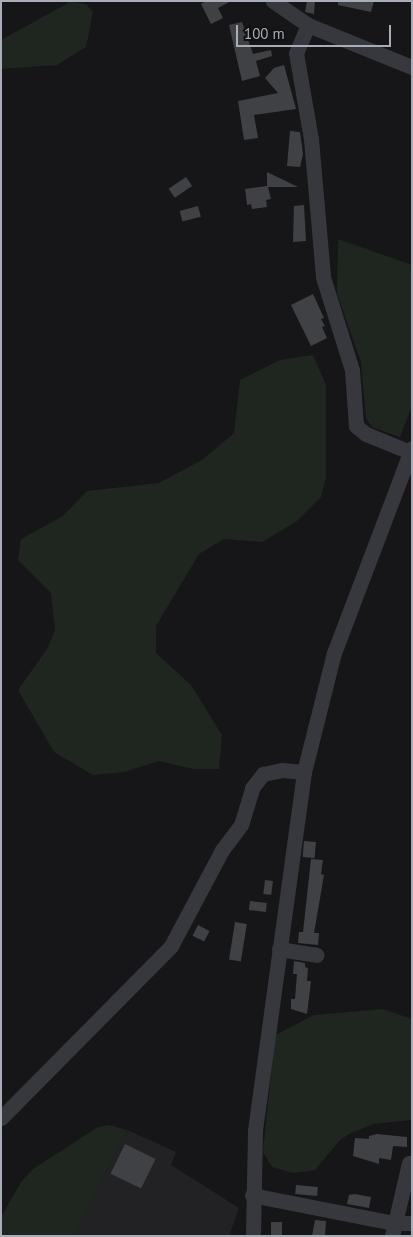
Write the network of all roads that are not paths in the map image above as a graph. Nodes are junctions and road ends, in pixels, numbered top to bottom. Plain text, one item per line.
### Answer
1 (273, 1) edge
2 (308, 25) junction
3 (412, 67) edge
4 (411, 450) edge
5 (304, 772) junction
6 (279, 949) junction
7 (317, 955) dead end
8 (1, 1118) edge
9 (409, 1163) dead end
10 (252, 1195) junction
11 (412, 1223) edge
12 (393, 1229) edge
13 (254, 1236) edge

1 - 2 street
2 - 3 street
2 - 4 street
4 - 5 street
5 - 6 street
5 - 8 street
6 - 7 street
6 - 10 street
9 - 12 street
10 - 12 street
10 - 13 street
11 - 12 street

